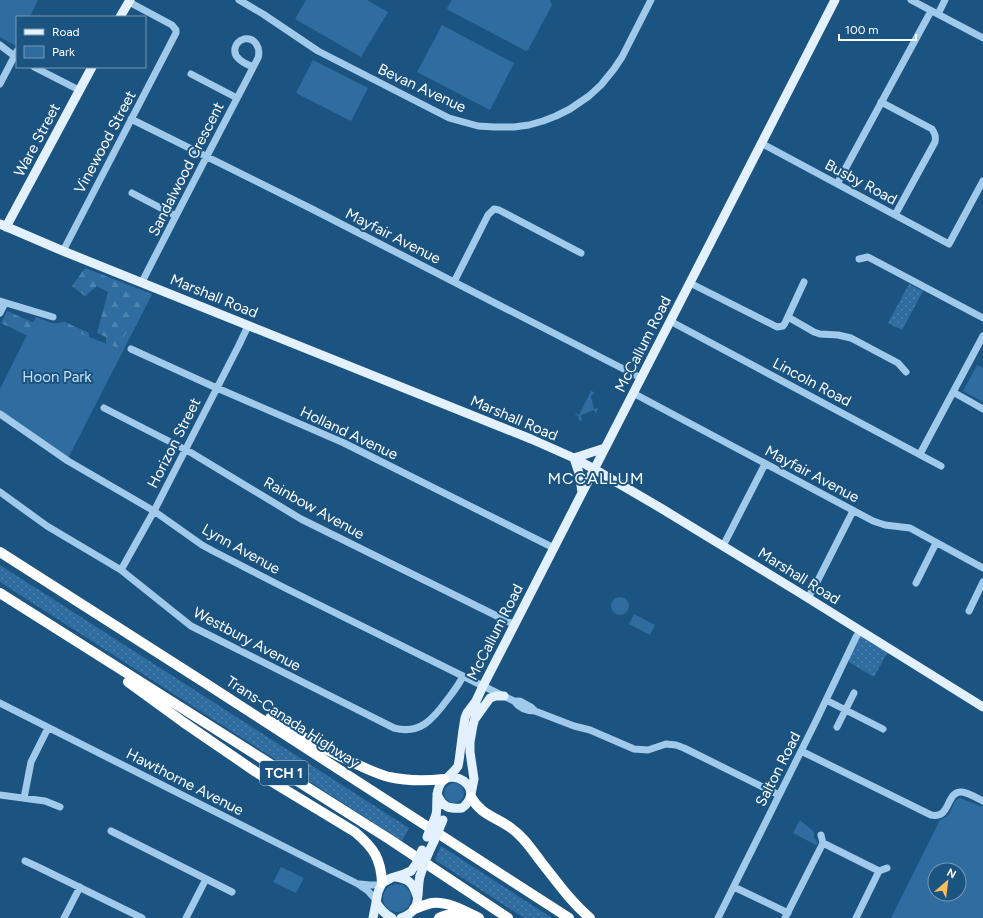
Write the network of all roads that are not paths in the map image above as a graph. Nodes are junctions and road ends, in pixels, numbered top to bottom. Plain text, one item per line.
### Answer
1 (239, 0) edge
2 (651, 0) edge
3 (835, 0) edge
4 (911, 0) edge
5 (945, 0) edge
6 (129, 1) edge
7 (934, 12) junction
8 (121, 16) edge
9 (983, 38) edge
10 (0, 45) edge
11 (16, 55) edge
12 (253, 67) dead end
13 (36, 68) edge
14 (91, 68) edge
15 (191, 74) dead end
16 (0, 84) edge
17 (80, 90) junction
18 (237, 98) junction
19 (881, 102) junction
20 (131, 119) junction
21 (762, 143) junction
22 (207, 156) junction
23 (983, 181) edge
24 (837, 184) junction
25 (132, 194) dead end
26 (895, 215) junction
27 (176, 216) junction
28 (3, 226) edge
29 (62, 251) junction
30 (582, 253) dead end
31 (861, 259) dead end
32 (142, 282) junction
33 (454, 282) junction
34 (804, 282) dead end
35 (690, 283) junction
36 (2, 302) edge
37 (0, 313) edge
38 (53, 317) dead end
39 (788, 317) junction
40 (983, 318) edge
41 (670, 321) junction
42 (248, 326) junction
43 (983, 336) edge
44 (131, 349) dead end
45 (906, 372) dead end
46 (641, 378) junction
47 (217, 388) junction
48 (953, 392) junction
49 (634, 393) junction
50 (104, 408) dead end
51 (983, 409) edge
52 (0, 414) edge
53 (605, 448) junction
54 (185, 449) junction
55 (920, 454) junction
56 (574, 458) junction
57 (765, 464) junction
58 (941, 466) dead end
59 (594, 469) junction
60 (0, 492) edge
61 (582, 492) junction
62 (154, 511) junction
63 (853, 511) junction
64 (936, 543) junction
65 (723, 546) junction
66 (554, 548) junction
67 (0, 552) edge
68 (983, 568) edge
69 (121, 570) junction
70 (983, 582) edge
71 (916, 583) dead end
72 (0, 593) edge
73 (808, 598) junction
74 (969, 610) dead end
75 (515, 625) junction
76 (59, 631) junction
77 (860, 631) junction
78 (463, 676) junction
79 (202, 681) junction
80 (483, 686) junction
81 (854, 693) dead end
82 (504, 696) junction
83 (826, 700) junction
84 (476, 702) junction
85 (0, 704) edge
86 (983, 707) edge
87 (846, 710) junction
88 (474, 720) junction
89 (837, 727) dead end
90 (48, 728) junction
91 (883, 729) dead end
92 (801, 751) junction
93 (445, 779) junction
94 (0, 794) edge
95 (438, 794) junction
96 (471, 795) junction
97 (779, 795) junction
98 (24, 798) junction
99 (983, 801) edge
100 (60, 807) dead end
101 (462, 808) junction
102 (440, 818) junction
103 (111, 832) dead end
104 (821, 835) dead end
105 (823, 843) junction
106 (425, 852) junction
107 (25, 861) dead end
108 (887, 868) dead end
109 (879, 871) junction
110 (396, 877) junction
111 (206, 879) junction
112 (358, 884) junction
113 (381, 884) junction
114 (734, 886) junction
115 (80, 887) junction
116 (232, 892) dead end
117 (417, 897) junction
118 (376, 901) junction
119 (413, 913) edge
120 (141, 914) edge
121 (786, 916) edge
122 (64, 918) edge
123 (186, 918) edge
124 (373, 918) edge
125 (392, 918) edge
126 (401, 918) edge
127 (439, 918) edge
128 (467, 918) edge
129 (478, 918) edge
130 (508, 918) edge
131 (569, 918) edge
132 (590, 918) edge
133 (718, 918) edge
134 (856, 918) edge

1 - 2 street, Bevan Avenue
3 - 21 main road, McCallum Road
4 - 7 street
5 - 7 street
6 - 8 main road
6 - 20 street, Vinewood Street
7 - 9 street
7 - 19 street
10 - 11 street
11 - 16 street
12 - 18 street, Sandalwood Crescent
13 - 17 street
14 - 17 main road, Ware Street
15 - 18 street
17 - 28 main road, Ware Street
18 - 22 street, Sandalwood Crescent
19 - 24 street
19 - 26 street
20 - 22 street, Mayfair Avenue
20 - 29 street, Vinewood Street
21 - 24 street, Busby Road
21 - 35 main road, McCallum Road
22 - 27 street, Sandalwood Crescent
22 - 33 street, Mayfair Avenue
23 - 26 street, Busby Road
24 - 26 street, Busby Road
25 - 27 street
27 - 32 street, Sandalwood Crescent
28 - 29 main road, Marshall Road
29 - 32 main road, Marshall Road
30 - 33 street
31 - 40 street
32 - 42 main road, Marshall Road
33 - 46 street, Mayfair Avenue
34 - 39 street
35 - 39 street
35 - 41 main road, McCallum Road
36 - 37 street
36 - 38 street
39 - 45 street
41 - 46 main road, McCallum Road
41 - 55 street, Lincoln Road
42 - 47 street, Horizon Street
42 - 56 main road, Marshall Road
43 - 48 street
44 - 47 street, Holland Avenue
46 - 49 main road, McCallum Road
47 - 54 street, Horizon Street
47 - 66 street, Holland Avenue
48 - 51 street
48 - 55 street
49 - 53 main road, McCallum Road
49 - 57 street, Mayfair Avenue
50 - 54 street, Rainbow Avenue
52 - 62 street, Lynn Avenue
53 - 56 main road
53 - 59 main road, McCallum Road
54 - 62 street, Horizon Street
54 - 75 street, Rainbow Avenue
55 - 58 street, Lincoln Road
56 - 59 main road, Marshall Road
56 - 61 main road
57 - 63 street, Mayfair Avenue
57 - 65 street
59 - 61 main road, McCallum Road
59 - 65 main road, Marshall Road
60 - 69 street, Westbury Avenue
61 - 66 main road, McCallum Road
62 - 69 street, Horizon Street
62 - 78 street, Lynn Avenue
63 - 64 street, Mayfair Avenue
63 - 73 street
64 - 68 street, Mayfair Avenue
64 - 71 street
65 - 73 main road, Marshall Road
66 - 75 main road, McCallum Road
67 - 79 highway, Trans-Canada Highway / TCH 1
69 - 78 street, Westbury Avenue
70 - 74 street
72 - 76 highway, TCH 1
73 - 77 main road, Marshall Road
75 - 80 main road, McCallum Road
76 - 113 highway
76 - 130 highway, TCH 1
77 - 83 street, Salton Road
77 - 86 main road, Marshall Road
78 - 80 street, Lynn Avenue
79 - 93 highway
79 - 131 highway, Trans-Canada Highway / TCH 1
80 - 82 street, Lynn Avenue
80 - 84 main road, McCallum Road
81 - 87 street
82 - 88 main road
82 - 97 street, Lynn Avenue
83 - 87 street
83 - 92 street, Salton Road
84 - 88 main road, McCallum Road
84 - 93 main road, McCallum Road
85 - 90 street, Hawthorne Avenue
87 - 89 street
87 - 91 street
88 - 96 main road, McCallum Road
90 - 98 street
90 - 112 street, Hawthorne Avenue
92 - 97 street, Salton Road
92 - 99 street
93 - 95 main road
93 - 96 main road
94 - 98 street
95 - 101 main road
95 - 102 main road
96 - 101 main road
96 - 132 highway
97 - 114 street, Salton Road
98 - 100 street
101 - 102 main road
102 - 106 main road, bridge
103 - 111 street
104 - 105 street
105 - 109 street
105 - 121 street
106 - 110 main road, bridge
106 - 117 main road, bridge
107 - 115 street
108 - 109 street
109 - 134 street
110 - 113 main road
110 - 117 main road
111 - 116 street
111 - 123 street
112 - 113 street, Hawthorne Avenue
112 - 118 street, Hawthorne Avenue
113 - 118 main road
114 - 121 street
114 - 133 street, Salton Road
115 - 120 street
115 - 122 street
117 - 119 main road
118 - 124 main road
118 - 125 main road
119 - 126 main road
119 - 129 highway
127 - 128 highway

